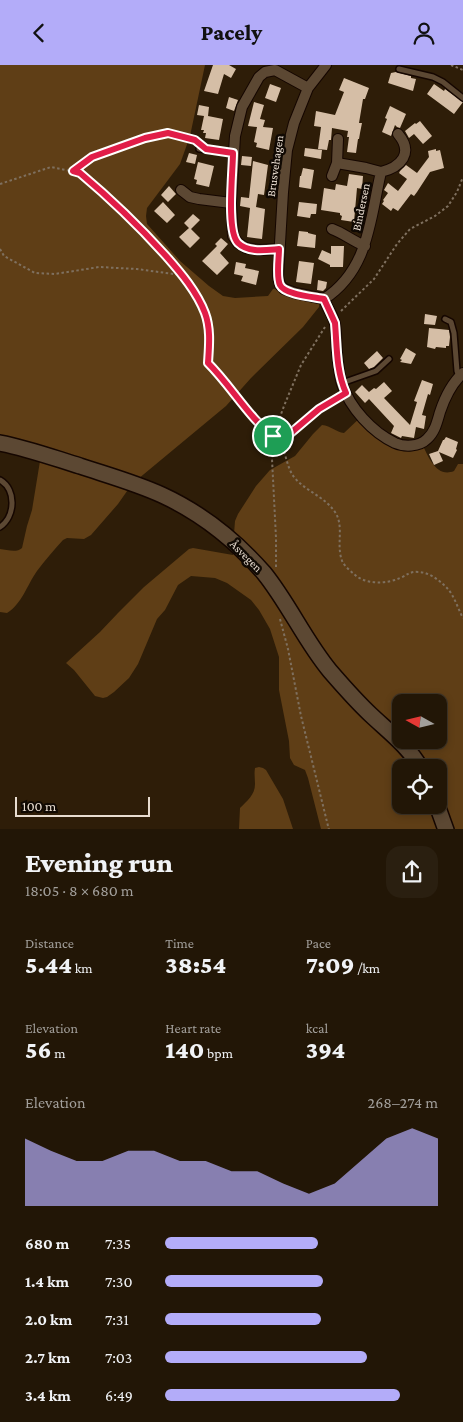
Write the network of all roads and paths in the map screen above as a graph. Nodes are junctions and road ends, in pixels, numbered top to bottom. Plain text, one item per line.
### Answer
1 (326, 65) edge
2 (451, 65) edge
3 (276, 67) edge
4 (399, 69) dead end
5 (463, 70) edge
6 (308, 88) junction
7 (463, 98) edge
8 (398, 134) dead end
9 (338, 139) dead end
10 (202, 149) joint
11 (233, 153) junction
12 (337, 163) junction
13 (73, 171) junction
14 (381, 172) junction
15 (332, 175) dead end
16 (463, 177) edge
17 (0, 184) edge
18 (181, 190) dead end
19 (231, 203) junction
20 (332, 229) dead end
21 (364, 246) junction
22 (0, 249) edge
23 (279, 249) junction
24 (182, 275) junction
25 (324, 299) junction
26 (333, 318) junction
27 (445, 319) dead end
28 (389, 359) dead end
29 (461, 375) edge
30 (343, 388) junction
31 (273, 436) junction
32 (0, 443) edge
33 (279, 443) junction
34 (0, 481) edge
35 (0, 527) edge
36 (273, 586) junction
37 (279, 614) dead end
38 (463, 618) edge
39 (414, 759) edge
40 (440, 814) edge
41 (329, 829) edge
42 (446, 829) edge

1 - 6 street, Brusvehagen
2 - 5 path
3 - 6 street
3 - 11 street
4 - 7 lane
6 - 23 street, Brusvehagen
8 - 14 street, Bindersen
9 - 12 street
10 - 11 lane
10 - 13 path
11 - 19 street
12 - 14 street, Bindersen
12 - 15 street
13 - 17 path
13 - 24 path
14 - 21 street, Bindersen
16 - 26 path
18 - 19 street
19 - 23 street
20 - 21 street, Bindersen
21 - 25 street, Bindersen
22 - 24 path
23 - 25 street, Brusvehagen
24 - 31 path
25 - 26 street
26 - 30 street
26 - 31 path
27 - 29 lane
28 - 30 lane
29 - 30 street
30 - 33 path
31 - 33 path
31 - 36 path
32 - 36 main road, Åsvegen
33 - 38 path
34 - 35 lane
36 - 39 main road, Åsvegen
37 - 41 path
40 - 42 main road

